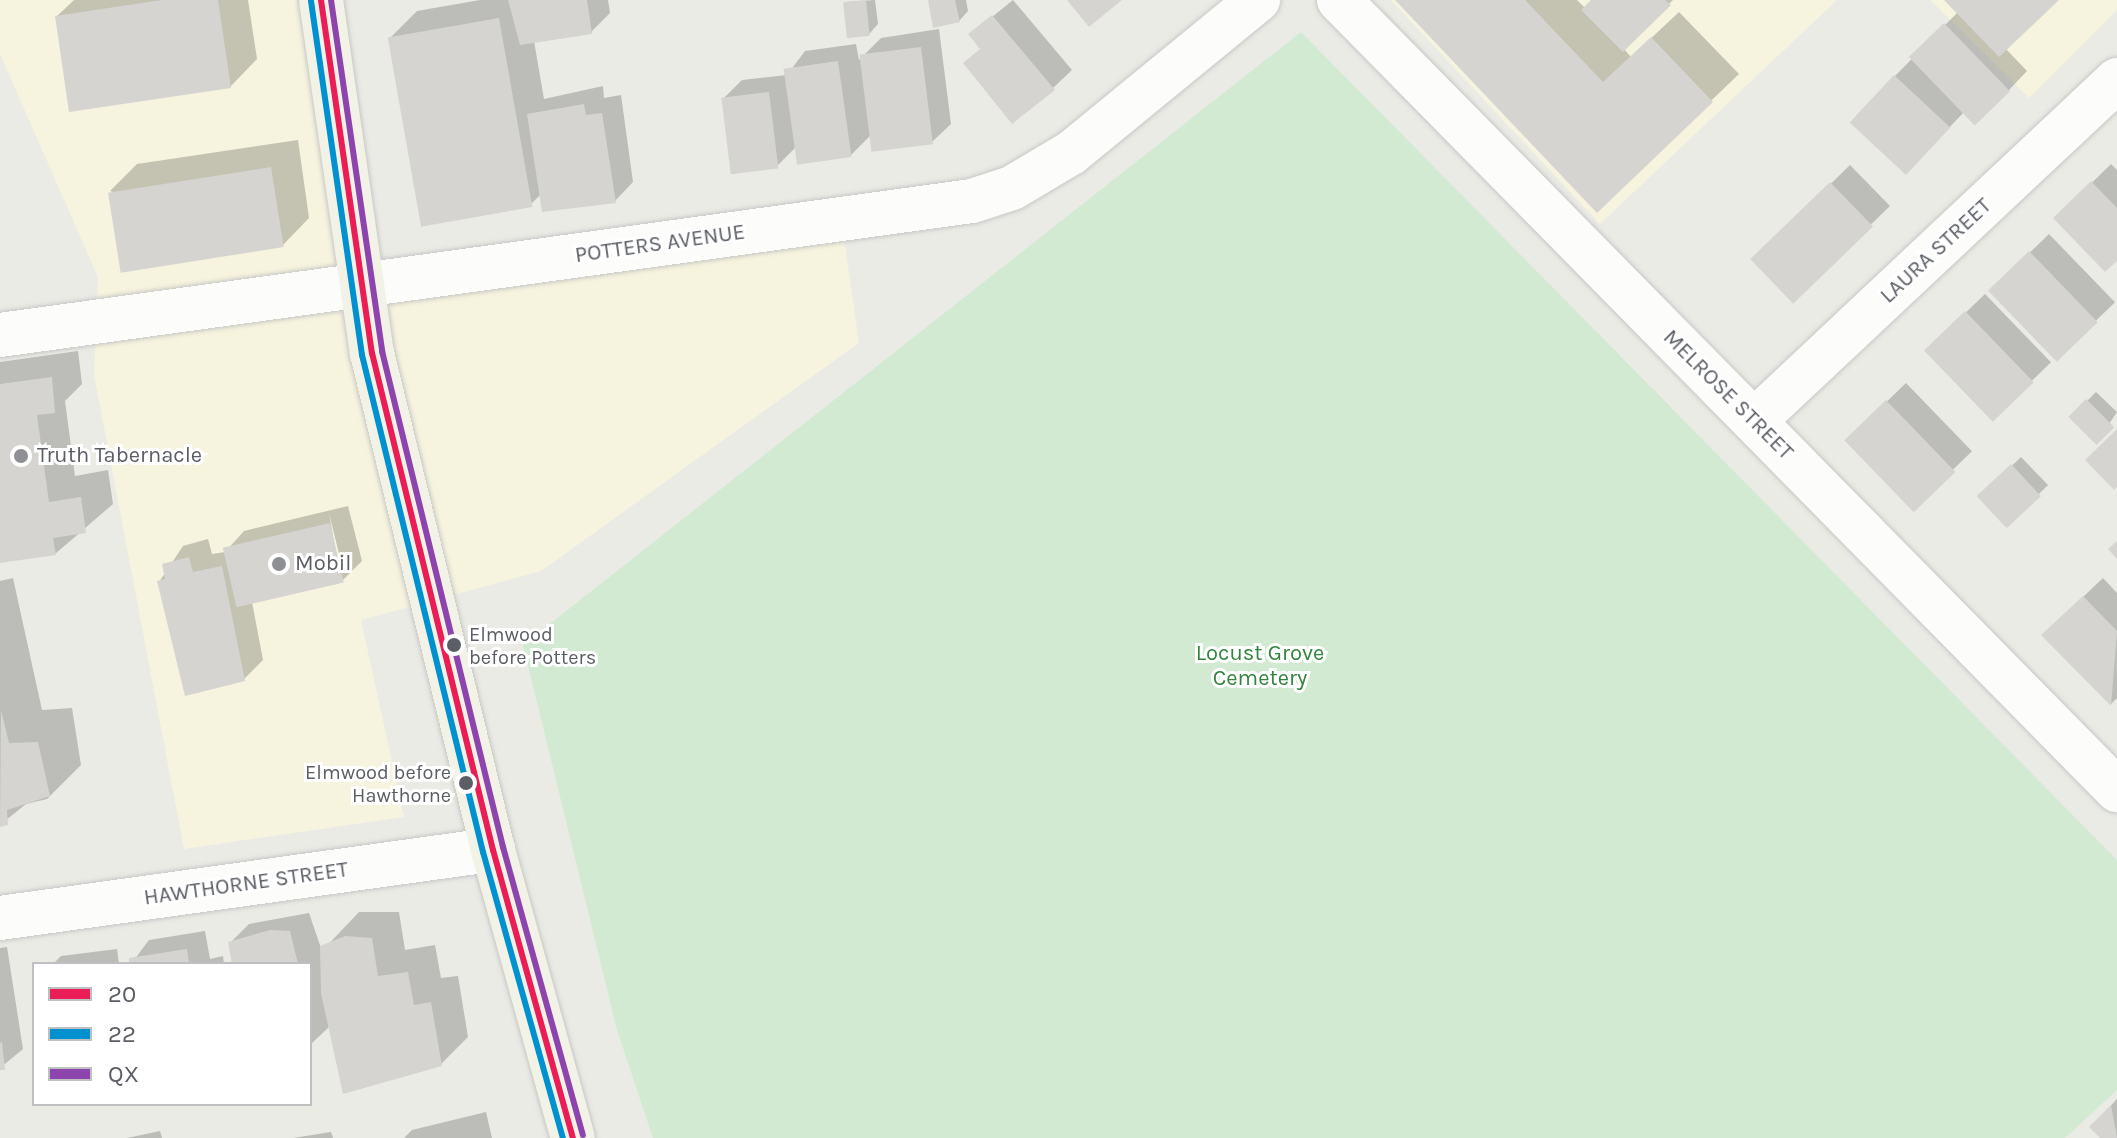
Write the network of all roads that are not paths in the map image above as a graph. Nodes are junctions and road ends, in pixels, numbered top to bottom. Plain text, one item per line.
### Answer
1 (321, 0) edge
2 (1258, 0) edge
3 (1339, 0) edge
4 (2117, 80) edge
5 (360, 286) junction
6 (0, 335) edge
7 (1754, 421) junction
8 (2117, 790) edge
9 (493, 850) junction
10 (0, 918) edge
11 (573, 1138) edge

1 - 5 main road
2 - 5 street, POTTERS AVENUE
3 - 7 street, MELROSE STREET
4 - 7 street, LAURA STREET
5 - 6 street, POTTERS AVENUE
5 - 9 main road
7 - 8 street, MELROSE STREET
9 - 10 street, HAWTHORNE STREET
9 - 11 main road

